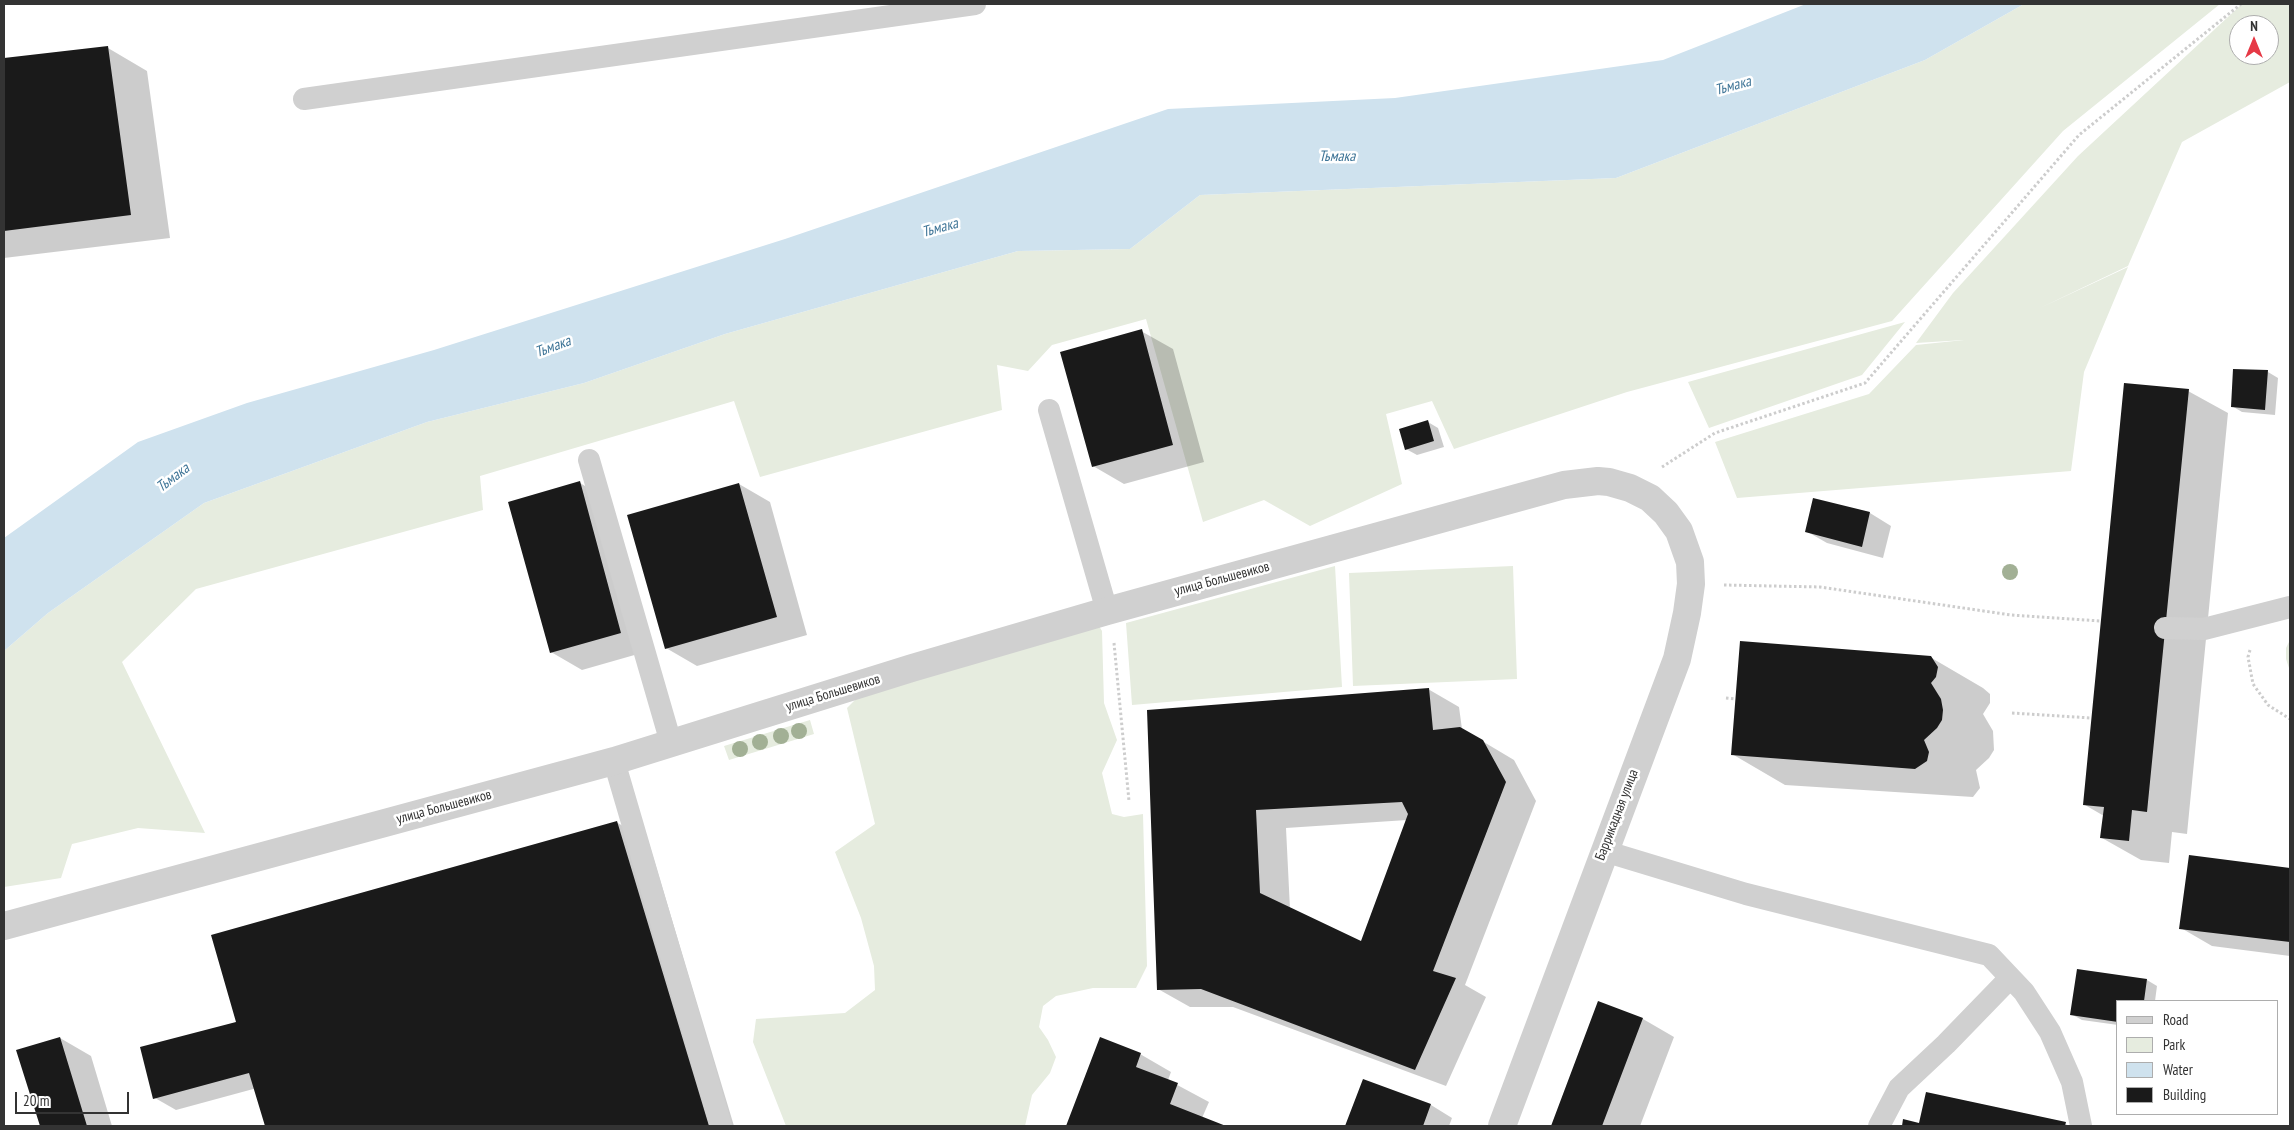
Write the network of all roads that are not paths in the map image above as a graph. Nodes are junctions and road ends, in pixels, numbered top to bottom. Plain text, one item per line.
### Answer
1 (974, 4) edge
2 (304, 99) dead end
3 (1049, 410) dead end
4 (589, 460) dead end
5 (1659, 505) joint
6 (2290, 607) edge
7 (1107, 611) junction
8 (2165, 628) dead end
9 (671, 743) junction
10 (614, 761) junction
11 (1604, 851) junction
12 (4, 926) edge
13 (2010, 978) junction
14 (720, 1126) edge
15 (1502, 1126) edge
16 (1879, 1126) edge
17 (2081, 1126) edge

1 - 2 lane
3 - 7 lane
4 - 9 lane
5 - 7 street, улица Большевиков
5 - 11 street, Баррикадная улица
6 - 8 lane
7 - 9 street, улица Большевиков
9 - 10 street, улица Большевиков
10 - 12 street, улица Большевиков
10 - 14 lane
11 - 13 lane
11 - 15 street, Баррикадная улица
13 - 16 lane
13 - 17 lane

